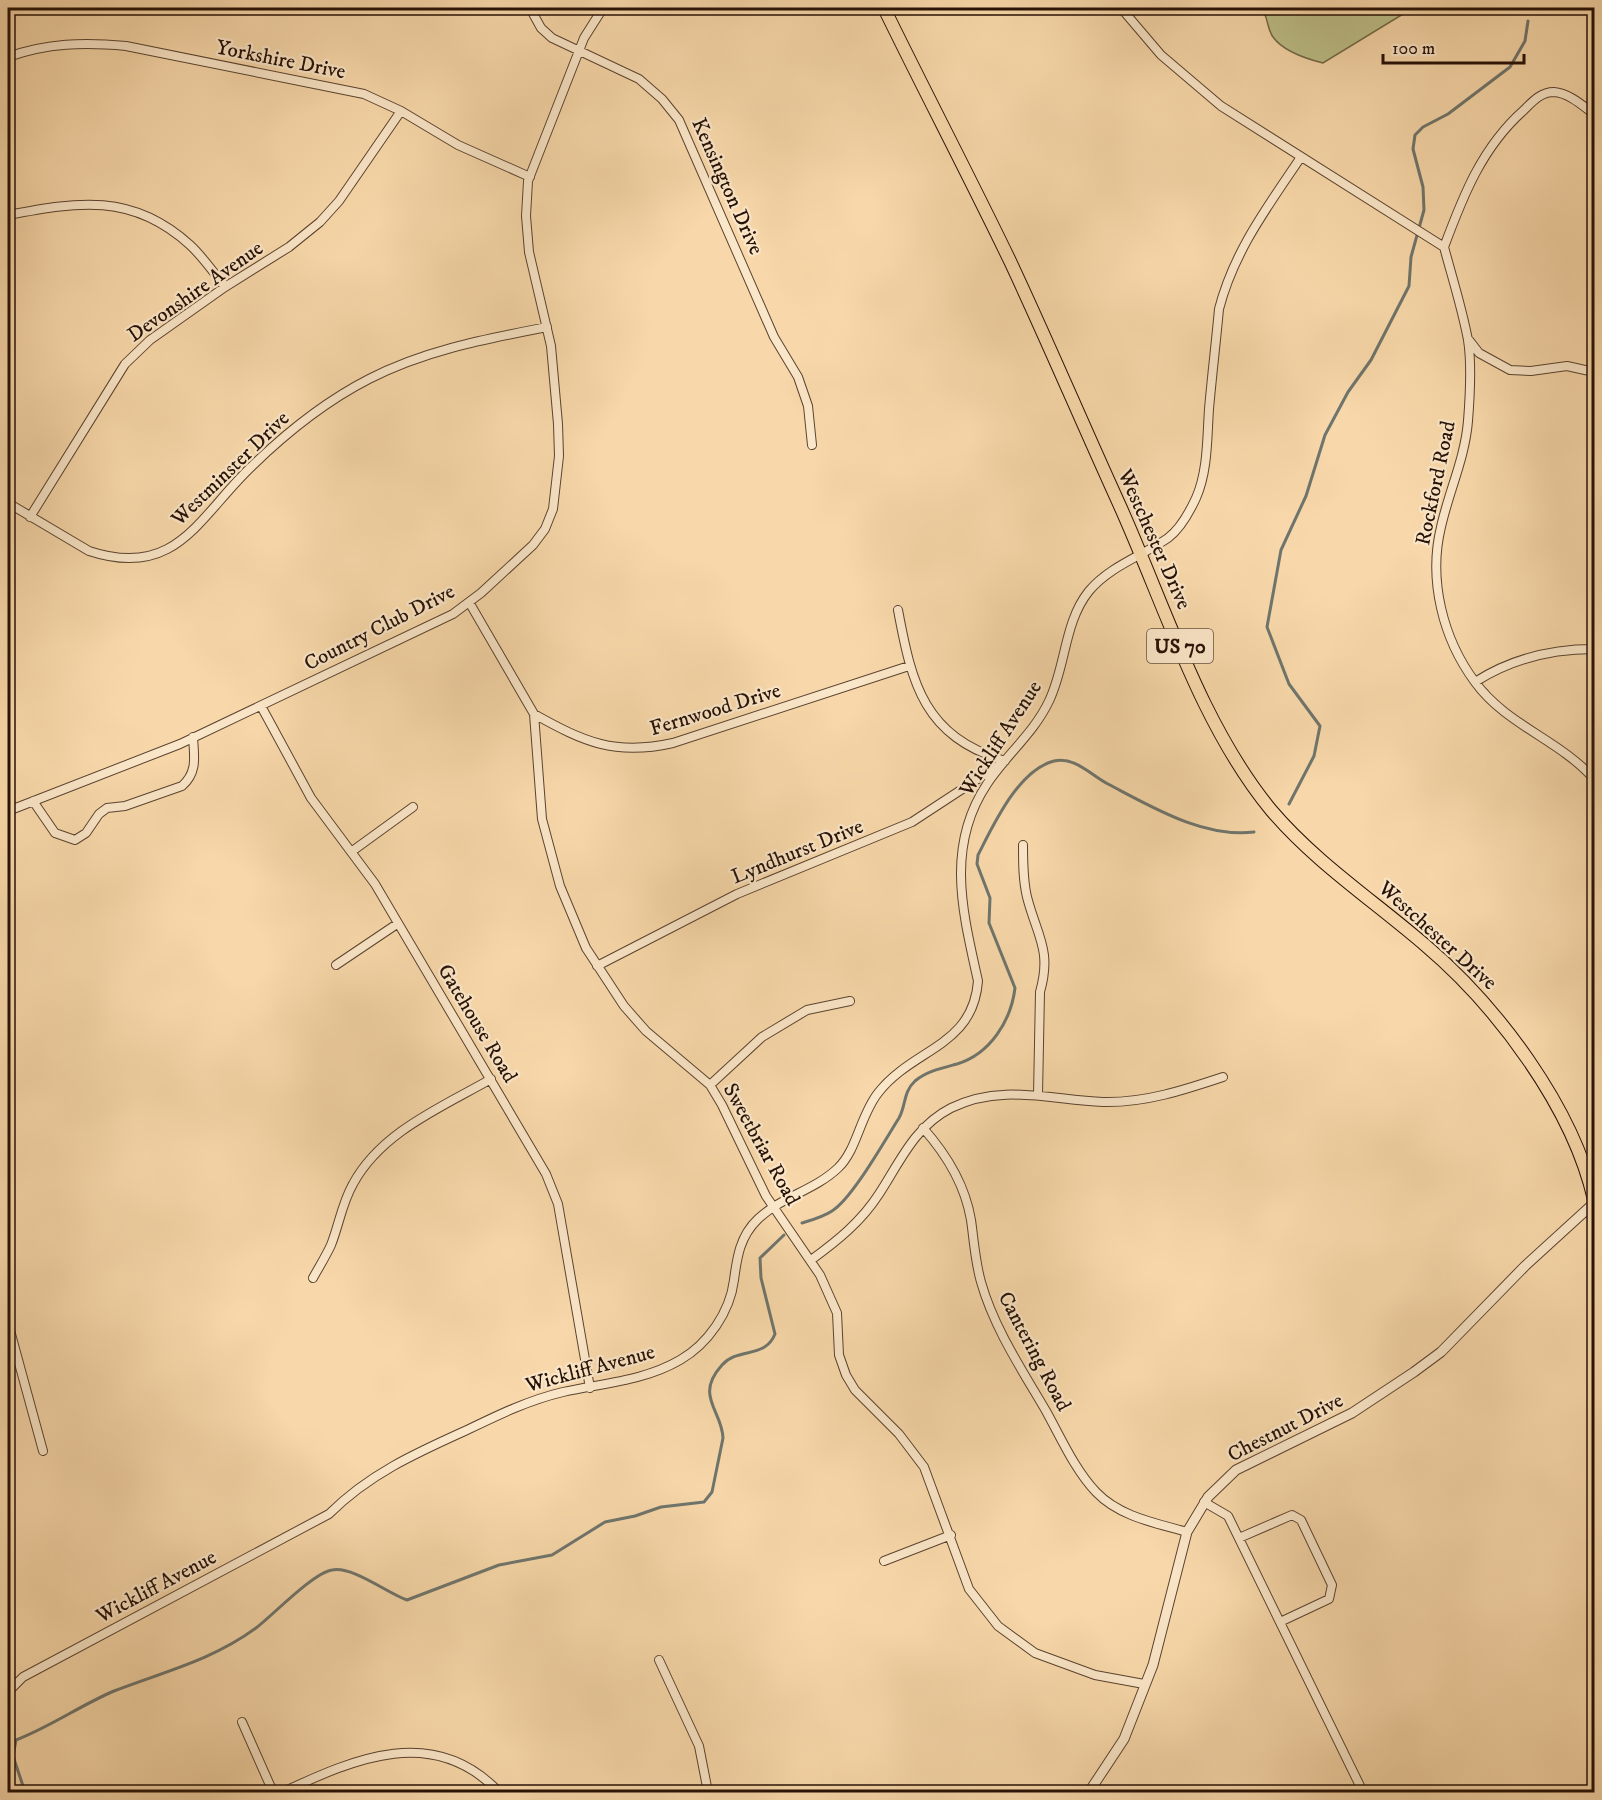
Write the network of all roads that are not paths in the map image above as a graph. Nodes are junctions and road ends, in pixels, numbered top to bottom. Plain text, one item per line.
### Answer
1 (530, 8) edge
2 (603, 8) edge
3 (884, 8) edge
4 (1121, 8) edge
5 (579, 51) junction
6 (8, 57) edge
7 (401, 111) junction
8 (1594, 114) edge
9 (1301, 157) junction
10 (530, 177) junction
11 (8, 215) edge
12 (1444, 247) junction
13 (225, 287) junction
14 (547, 327) junction
15 (1468, 339) junction
16 (1594, 372) edge
17 (812, 445) dead end
18 (8, 502) edge
19 (30, 517) junction
20 (1141, 553) junction
21 (469, 602) junction
22 (898, 610) dead end
23 (1594, 649) edge
24 (909, 666) junction
25 (1475, 682) junction
26 (261, 706) junction
27 (534, 714) junction
28 (193, 737) junction
29 (1005, 761) junction
30 (1594, 779) edge
31 (33, 801) junction
32 (413, 807) dead end
33 (8, 811) edge
34 (1023, 845) dead end
35 (351, 852) junction
36 (397, 924) junction
37 (336, 965) dead end
38 (597, 966) junction
39 (850, 1001) dead end
40 (1223, 1077) dead end
41 (491, 1079) junction
42 (710, 1085) junction
43 (1038, 1095) junction
44 (923, 1128) junction
45 (1594, 1202) edge
46 (774, 1206) junction
47 (811, 1260) junction
48 (313, 1278) dead end
49 (8, 1323) edge
50 (590, 1388) junction
51 (43, 1451) dead end
52 (1204, 1502) junction
53 (1186, 1532) junction
54 (951, 1535) junction
55 (1239, 1538) junction
56 (884, 1561) dead end
57 (1280, 1622) junction
58 (659, 1660) dead end
59 (1144, 1684) junction
60 (8, 1692) edge
61 (242, 1722) dead end
62 (273, 1792) edge
63 (283, 1792) edge
64 (500, 1792) edge
65 (708, 1792) edge
66 (1089, 1792) edge
67 (1363, 1792) edge

1 - 5 street, Kensington Drive
2 - 5 street, Country Club Drive
3 - 20 main road, Westchester Drive / US 70
4 - 9 street
5 - 10 street, Country Club Drive
5 - 17 street, Kensington Drive
6 - 7 street, Yorkshire Drive
7 - 10 street, Yorkshire Drive
7 - 13 street, Devonshire Avenue
8 - 12 street
9 - 12 street
9 - 20 street, Wickliff Avenue
10 - 14 street, Country Club Drive
11 - 13 street
12 - 15 street, Rockford Road
13 - 19 street, Devonshire Avenue
14 - 19 street, Westminster Drive
14 - 21 street, Country Club Drive
15 - 16 street
15 - 25 street, Rockford Road
18 - 19 street, Westminster Drive
20 - 29 street, Wickliff Avenue
20 - 45 main road, Westchester Drive / US 70
21 - 26 street, Country Club Drive
21 - 27 street, Sweetbriar Road
22 - 24 street
23 - 25 street
24 - 27 street, Fernwood Drive
24 - 29 street
25 - 30 street, Rockford Road
26 - 28 street, Country Club Drive
26 - 35 street, Gatehouse Road
27 - 38 street, Sweetbriar Road
28 - 31 street, Country Club Drive
28 - 31 street
29 - 38 street, Lyndhurst Drive
29 - 46 street, Wickliff Avenue
31 - 33 street, Country Club Drive
32 - 35 street
34 - 43 street
35 - 36 street, Gatehouse Road
36 - 37 street
36 - 41 street, Gatehouse Road
38 - 42 street, Sweetbriar Road
39 - 42 street
40 - 43 street
41 - 48 street
41 - 50 street, Gatehouse Road
42 - 46 street, Sweetbriar Road
43 - 44 street
44 - 47 street
44 - 53 street, Cantering Road
45 - 52 street, Chestnut Drive
46 - 47 street, Sweetbriar Road
46 - 50 street, Wickliff Avenue
47 - 54 street, Sweetbriar Road
49 - 51 street
50 - 60 street, Wickliff Avenue
52 - 53 street, Chestnut Drive
52 - 55 street
53 - 59 street, Chestnut Drive
54 - 56 street
54 - 59 street, Sweetbriar Road
55 - 57 street
55 - 57 street
57 - 67 street
58 - 65 street
59 - 66 street, Chestnut Drive
61 - 62 street
63 - 64 street

